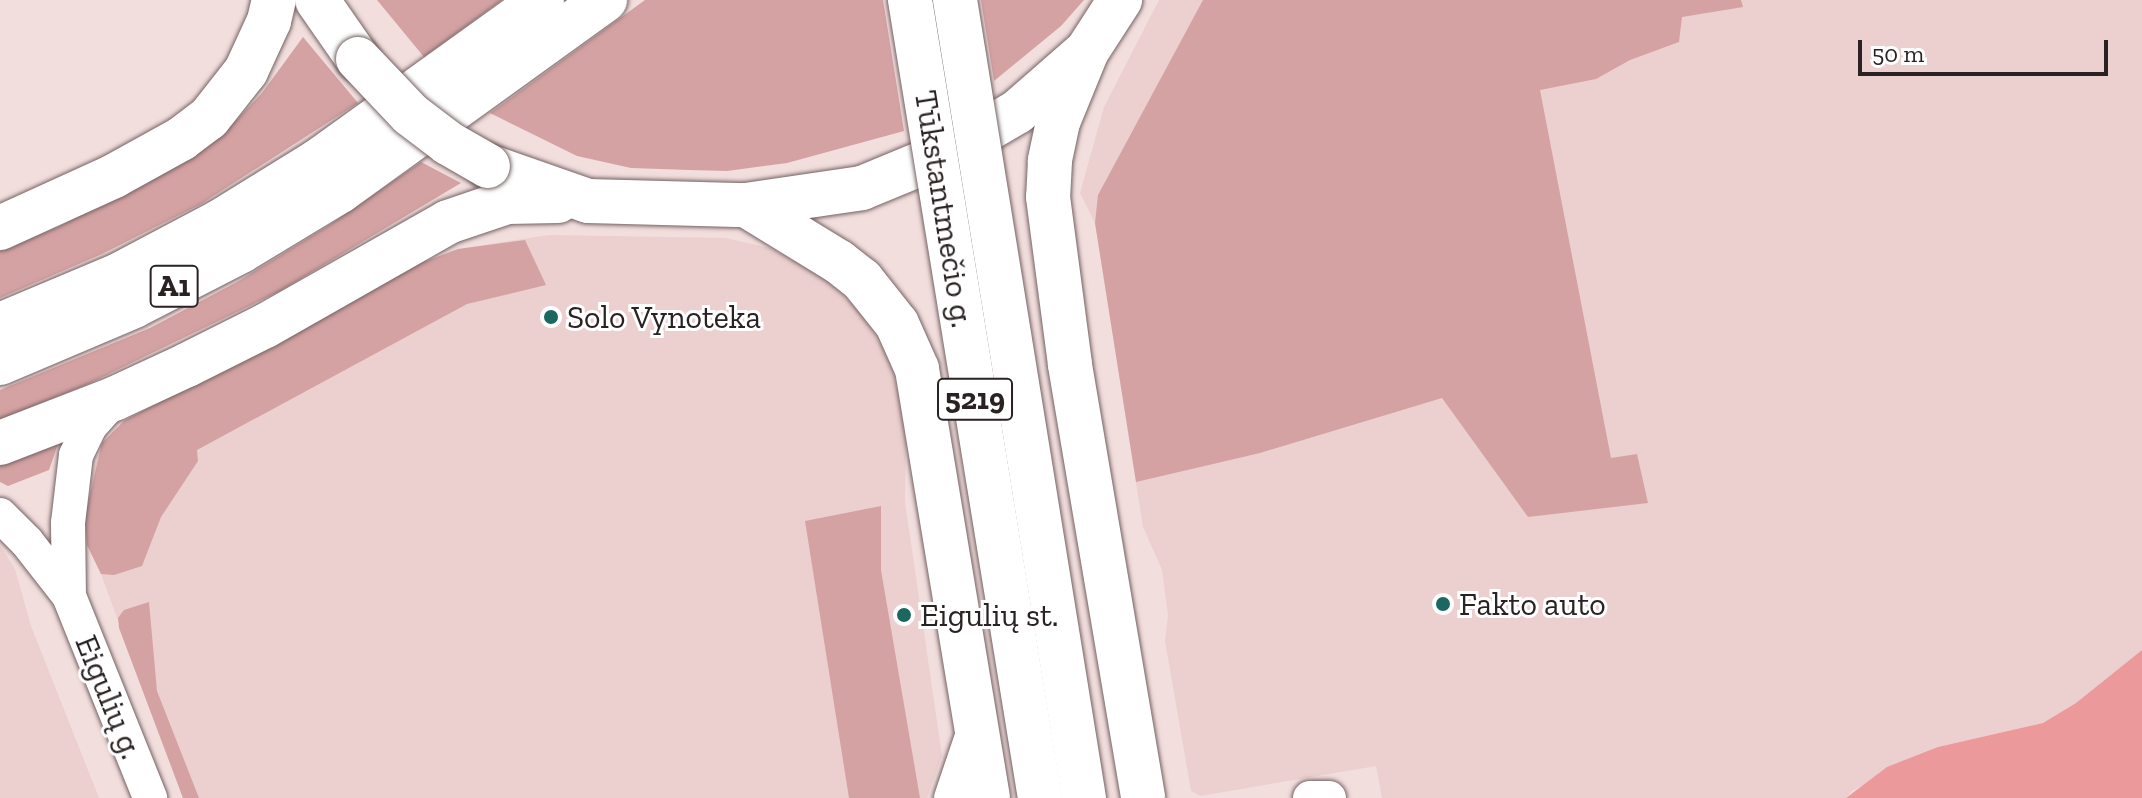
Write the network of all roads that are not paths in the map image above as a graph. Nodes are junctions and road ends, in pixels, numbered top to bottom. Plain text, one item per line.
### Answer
1 (274, 0) edge
2 (317, 0) edge
3 (542, 0) edge
4 (605, 0) edge
5 (910, 0) edge
6 (955, 0) edge
7 (1120, 0) edge
8 (1087, 51) junction
9 (329, 176) junction
10 (588, 201) junction
11 (746, 205) junction
12 (0, 228) edge
13 (0, 325) edge
14 (0, 363) edge
15 (116, 398) junction
16 (0, 443) edge
17 (0, 515) edge
18 (69, 596) junction
19 (976, 723) junction
20 (150, 798) edge
21 (951, 798) edge
22 (988, 798) edge
23 (1040, 798) edge
24 (1084, 798) edge
25 (1143, 798) edge
26 (1310, 798) edge
27 (1329, 798) edge

1 - 12 highway
2 - 10 highway, bridge
3 - 9 highway, A1
4 - 9 highway, A1
5 - 23 highway, Tūkstantmečio g. / 5219, bridge
6 - 24 highway, Tūkstantmečio g. / 5219, bridge
7 - 8 highway
8 - 11 highway
8 - 25 highway
9 - 13 highway, A1
9 - 14 highway, A1
10 - 11 highway
10 - 15 highway
11 - 19 highway
15 - 16 highway
15 - 18 street, Eigulių g.
17 - 18 street, Eigulių g.
18 - 20 street, Eigulių g.
19 - 21 street
19 - 22 highway
26 - 27 street

